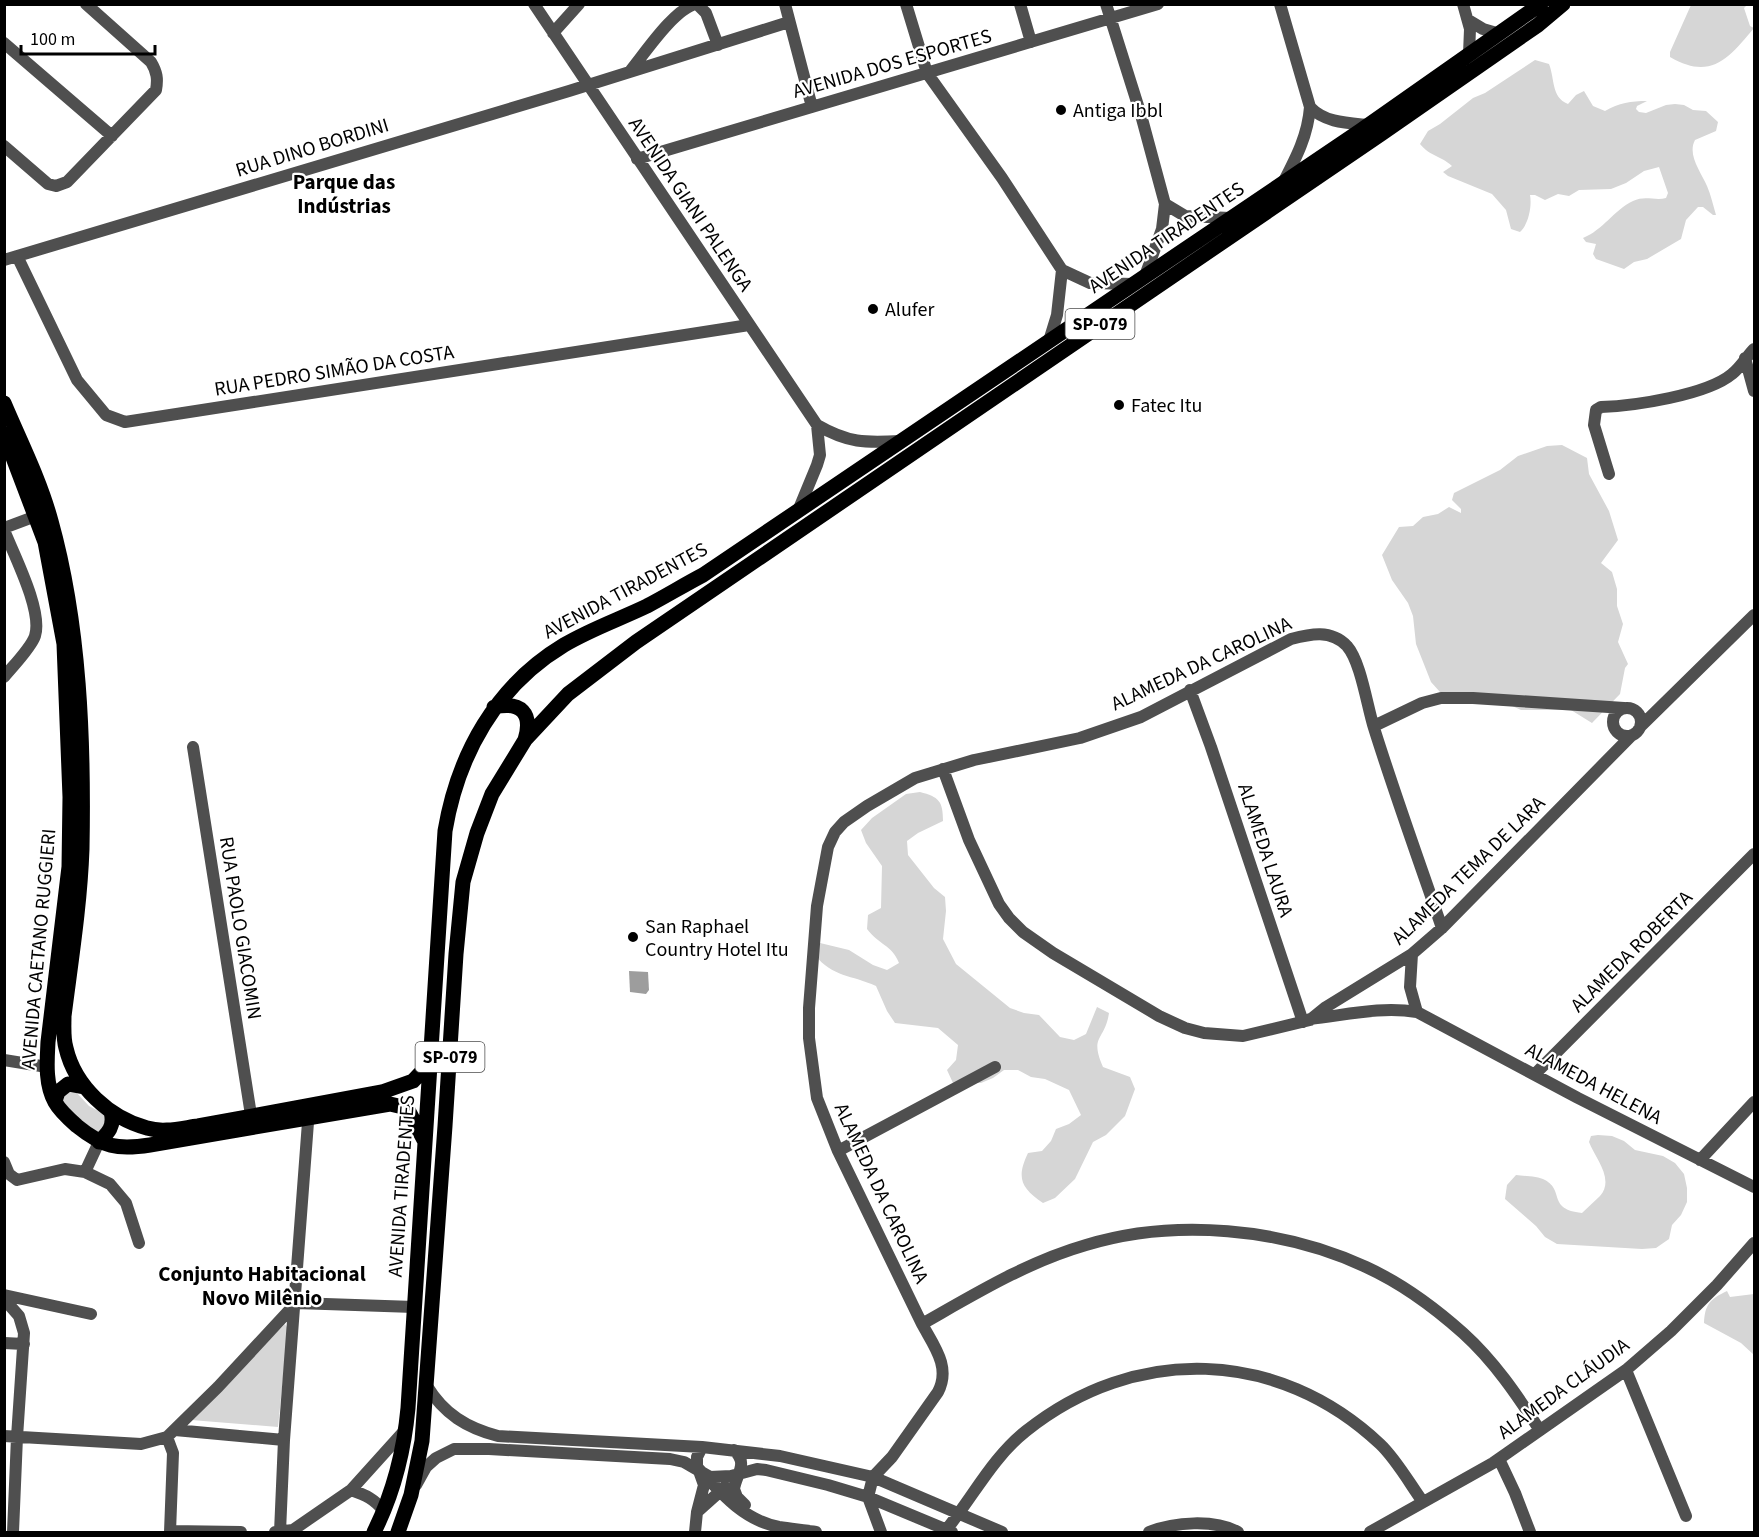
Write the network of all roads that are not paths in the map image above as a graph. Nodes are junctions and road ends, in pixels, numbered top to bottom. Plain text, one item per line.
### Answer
1 (86, 4) edge
2 (534, 4) edge
3 (579, 4) edge
4 (697, 4) edge
5 (785, 4) edge
6 (906, 4) edge
7 (1020, 4) edge
8 (1106, 4) edge
9 (1158, 4) edge
10 (1280, 4) edge
11 (1463, 4) edge
12 (1563, 4) edge
13 (1534, 7) edge
14 (1110, 18) junction
15 (1468, 20) junction
16 (789, 22) junction
17 (552, 33) junction
18 (1500, 34) junction
19 (1031, 42) junction
20 (4, 43) edge
21 (718, 45) junction
22 (1469, 54) junction
23 (630, 71) junction
24 (927, 73) junction
25 (588, 85) junction
26 (1310, 106) junction
27 (812, 107) junction
28 (1369, 125) junction
29 (112, 136) junction
30 (4, 146) edge
31 (637, 159) junction
32 (1283, 184) junction
33 (1165, 204) junction
34 (1230, 218) junction
35 (17, 256) junction
36 (4, 260) edge
37 (1062, 270) junction
38 (1139, 280) junction
39 (749, 326) junction
40 (1049, 341) junction
41 (1750, 353) edge
42 (1755, 391) edge
43 (4, 403) edge
44 (817, 425) junction
45 (4, 435) edge
46 (900, 441) junction
47 (1609, 474) dead end
48 (798, 511) junction
49 (36, 516) junction
50 (4, 529) edge
51 (1755, 615) edge
52 (4, 677) edge
53 (1190, 690) junction
54 (1594, 705) junction
55 (1663, 705) junction
56 (494, 707) junction
57 (1628, 708) junction
58 (1613, 723) junction
59 (1374, 726) junction
60 (1636, 731) junction
61 (525, 740) junction
62 (193, 747) dead end
63 (1610, 759) junction
64 (943, 769) junction
65 (1755, 854) edge
66 (1442, 928) junction
67 (1412, 954) junction
68 (1417, 1012) junction
69 (1306, 1021) junction
70 (4, 1060) edge
71 (430, 1063) junction
72 (47, 1066) junction
73 (995, 1067) dead end
74 (1536, 1074) junction
75 (413, 1081) junction
76 (84, 1087) junction
77 (55, 1101) junction
78 (1755, 1102) edge
79 (407, 1108) junction
80 (309, 1111) junction
81 (111, 1112) junction
82 (251, 1115) junction
83 (424, 1140) junction
84 (99, 1142) junction
85 (838, 1151) junction
86 (1700, 1160) junction
87 (4, 1162) edge
88 (85, 1172) junction
89 (1755, 1188) edge
90 (139, 1242) dead end
91 (1755, 1243) edge
92 (4, 1297) edge
93 (296, 1302) junction
94 (414, 1307) junction
95 (92, 1314) dead end
96 (922, 1324) junction
97 (4, 1343) edge
98 (24, 1344) junction
99 (1626, 1370) junction
100 (427, 1386) junction
101 (1539, 1429) junction
102 (406, 1430) junction
103 (171, 1433) junction
104 (490, 1434) junction
105 (11, 1437) edge
106 (284, 1440) junction
107 (702, 1447) junction
108 (489, 1449) junction
109 (734, 1450) junction
110 (1499, 1458) junction
111 (697, 1467) junction
112 (741, 1473) junction
113 (873, 1477) junction
114 (351, 1490) junction
115 (720, 1492) junction
116 (411, 1494) junction
117 (868, 1497) junction
118 (1423, 1502) junction
119 (384, 1511) junction
120 (697, 1512) junction
121 (959, 1514) junction
122 (1686, 1516) dead end
123 (760, 1521) junction
124 (949, 1531) edge
125 (170, 1532) edge
126 (280, 1532) edge
127 (13, 1533) edge
128 (241, 1533) edge
129 (274, 1533) edge
130 (374, 1533) edge
131 (398, 1533) edge
132 (695, 1533) edge
133 (816, 1533) edge
134 (881, 1533) edge
135 (1002, 1533) edge
136 (1149, 1533) edge
137 (1238, 1533) edge
138 (1370, 1533) edge
139 (1530, 1533) edge

1 - 29 street
2 - 17 street, AVENIDA GIANI PALENGA
3 - 17 street
4 - 21 street
4 - 23 street
5 - 16 street
6 - 24 street
7 - 19 street
8 - 14 street
9 - 14 street, AVENIDA DOS ESPORTES
10 - 26 street
11 - 15 street
12 - 61 main road, AVENIDA TIRADENTES / SP-079
13 - 18 main road, AVENIDA TIRADENTES / SP-079
14 - 19 street, AVENIDA DOS ESPORTES
14 - 33 street
15 - 18 street
15 - 22 street
16 - 21 street, RUA DINO BORDINI
16 - 27 street
17 - 25 street, AVENIDA GIANI PALENGA
18 - 22 main road, AVENIDA TIRADENTES / SP-079
19 - 24 street, AVENIDA DOS ESPORTES
20 - 29 street
21 - 23 street, RUA DINO BORDINI
22 - 28 main road, AVENIDA TIRADENTES / SP-079
23 - 25 street, RUA DINO BORDINI
24 - 27 street, AVENIDA DOS ESPORTES
24 - 37 street
25 - 31 street, AVENIDA GIANI PALENGA
25 - 35 street, RUA DINO BORDINI
26 - 28 street
26 - 32 street
27 - 31 street, AVENIDA DOS ESPORTES
28 - 32 main road, AVENIDA TIRADENTES / SP-079
29 - 30 street
31 - 39 street, AVENIDA GIANI PALENGA
32 - 34 main road, AVENIDA TIRADENTES / SP-079
33 - 34 street
33 - 38 street
34 - 38 main road, AVENIDA TIRADENTES / SP-079
35 - 36 street, RUA DINO BORDINI
35 - 39 street, RUA PEDRO SIMÃO DA COSTA
37 - 38 street
37 - 40 street
38 - 40 main road, AVENIDA TIRADENTES / SP-079
39 - 44 street, AVENIDA GIANI PALENGA
40 - 46 main road, AVENIDA TIRADENTES / SP-079
41 - 42 street
41 - 47 street
43 - 76 main road, AVENIDA CAETANO RUGGIERI
44 - 46 street
44 - 48 street
45 - 49 main road, AVENIDA CAETANO RUGGIERI
46 - 48 main road, AVENIDA TIRADENTES / SP-079
48 - 56 main road, AVENIDA TIRADENTES / SP-079
49 - 50 street
49 - 72 main road, AVENIDA CAETANO RUGGIERI
50 - 52 street
51 - 55 street, ALAMEDA TEMA DE LARA
53 - 59 street, ALAMEDA DA CAROLINA
53 - 64 street, ALAMEDA DA CAROLINA
53 - 69 street, ALAMEDA LAURA
54 - 57 street
54 - 58 street
54 - 59 street
55 - 57 street
55 - 60 street, ALAMEDA TEMA DE LARA
56 - 61 main road
56 - 71 main road, AVENIDA TIRADENTES / SP-079
57 - 58 street
57 - 60 street
58 - 60 street
58 - 63 street
59 - 66 street, ALAMEDA DA CAROLINA
60 - 63 street, ALAMEDA TEMA DE LARA
61 - 100 main road, AVENIDA TIRADENTES / SP-079
62 - 82 street, RUA PAOLO GIACOMIN
63 - 66 street, ALAMEDA TEMA DE LARA
64 - 69 street, ALAMEDA TEMA DE LARA
64 - 85 street, ALAMEDA DA CAROLINA
65 - 74 street, ALAMEDA ROBERTA
66 - 67 street, ALAMEDA TEMA DE LARA
67 - 68 street
67 - 69 street, ALAMEDA TEMA DE LARA
68 - 69 street, ALAMEDA HELENA
68 - 74 street, ALAMEDA HELENA
70 - 72 street
71 - 75 main road, AVENIDA CAETANO RUGGIERI
71 - 83 main road, AVENIDA TIRADENTES / SP-079
72 - 77 main road, AVENIDA CAETANO RUGGIERI
73 - 85 street
74 - 86 street, ALAMEDA HELENA
75 - 79 main road
75 - 80 main road, AVENIDA CAETANO RUGGIERI
76 - 77 main road
76 - 81 main road, AVENIDA CAETANO RUGGIERI
77 - 84 main road, AVENIDA CAETANO RUGGIERI
78 - 86 street
79 - 80 main road, AVENIDA CAETANO RUGGIERI
79 - 83 main road
80 - 82 main road, AVENIDA CAETANO RUGGIERI
80 - 84 main road, AVENIDA CAETANO RUGGIERI
80 - 93 street
81 - 82 main road, AVENIDA CAETANO RUGGIERI
81 - 84 main road
83 - 94 main road, AVENIDA TIRADENTES / SP-079
84 - 88 street
85 - 96 street, ALAMEDA DA CAROLINA
86 - 89 street, ALAMEDA HELENA
87 - 88 street
88 - 90 street
91 - 99 street, ALAMEDA CLÁUDIA
92 - 95 street
92 - 98 street
93 - 94 street
93 - 103 street
93 - 106 street
94 - 102 main road, AVENIDA TIRADENTES / SP-079
96 - 101 street
96 - 113 street, ALAMEDA DA CAROLINA
97 - 98 street
98 - 105 street
99 - 101 street, ALAMEDA CLÁUDIA
99 - 122 street
100 - 104 street
100 - 116 main road, AVENIDA TIRADENTES / SP-079
101 - 110 street, ALAMEDA CLÁUDIA
102 - 114 street
102 - 119 main road, AVENIDA TIRADENTES / SP-079
103 - 105 street
103 - 106 street
103 - 125 street
104 - 107 street
104 - 108 street
105 - 127 street
106 - 126 street
107 - 109 street
107 - 111 street
108 - 111 street
108 - 116 street
109 - 112 street
109 - 113 street
110 - 118 street, ALAMEDA CLÁUDIA
110 - 139 street
111 - 112 street
111 - 115 street
111 - 120 street
112 - 115 street
112 - 117 street
112 - 123 street
113 - 117 street
113 - 121 street
114 - 119 street
114 - 126 street
115 - 120 street
115 - 123 street
116 - 131 main road, AVENIDA TIRADENTES / SP-079
117 - 124 street
117 - 134 street
118 - 121 street
118 - 138 street, ALAMEDA CLÁUDIA
119 - 130 main road, AVENIDA TIRADENTES / SP-079
120 - 132 street
121 - 124 street
121 - 135 street
123 - 133 street
125 - 128 street
126 - 129 street
136 - 137 street

